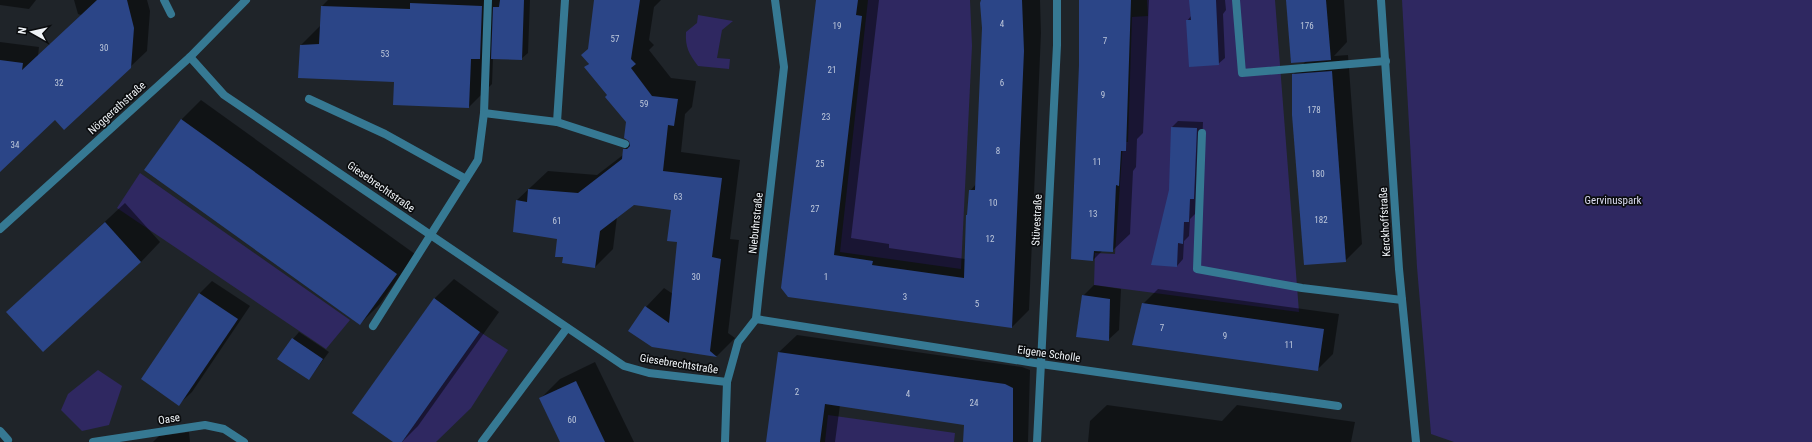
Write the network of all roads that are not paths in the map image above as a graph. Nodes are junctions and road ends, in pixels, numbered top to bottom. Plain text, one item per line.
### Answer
1 (164, 0) edge
2 (246, 0) edge
3 (488, 0) edge
4 (564, 0) edge
5 (775, 0) edge
6 (1057, 0) edge
7 (1236, 0) edge
8 (1381, 0) edge
9 (170, 14) dead end
10 (190, 57) junction
11 (1386, 61) junction
12 (309, 98) dead end
13 (484, 113) junction
14 (557, 122) junction
15 (1202, 133) dead end
16 (625, 144) dead end
17 (466, 179) junction
18 (0, 229) edge
19 (430, 234) junction
20 (1402, 300) junction
21 (756, 319) junction
22 (373, 326) dead end
23 (567, 328) junction
24 (1041, 364) junction
25 (727, 382) junction
26 (1338, 406) dead end
27 (0, 431) edge
28 (8, 440) dead end
29 (93, 442) edge
30 (244, 442) edge
31 (482, 442) edge
32 (725, 442) edge
33 (1037, 442) edge
34 (1416, 442) edge

1 - 9 street
2 - 10 street, Nöggerathstraße
3 - 13 street
4 - 14 street
5 - 21 street, Niebuhrstraße
6 - 24 street, Stüvestraße
7 - 11 street
8 - 11 street, Kerckhoffstraße
10 - 18 street, Nöggerathstraße
10 - 19 street, Giesebrechtstraße
11 - 20 street, Kerckhoffstraße
12 - 17 street
13 - 14 street
13 - 17 street
14 - 16 street
15 - 20 street
17 - 19 street
19 - 22 street
19 - 23 street, Giesebrechtstraße
20 - 34 street, Kerckhoffstraße
21 - 24 street, Eigene Scholle
21 - 25 street
23 - 25 street, Giesebrechtstraße
23 - 31 street
24 - 26 street, Eigene Scholle
24 - 33 street, Stüvestraße
25 - 32 street
27 - 28 street
29 - 30 street, Oase

